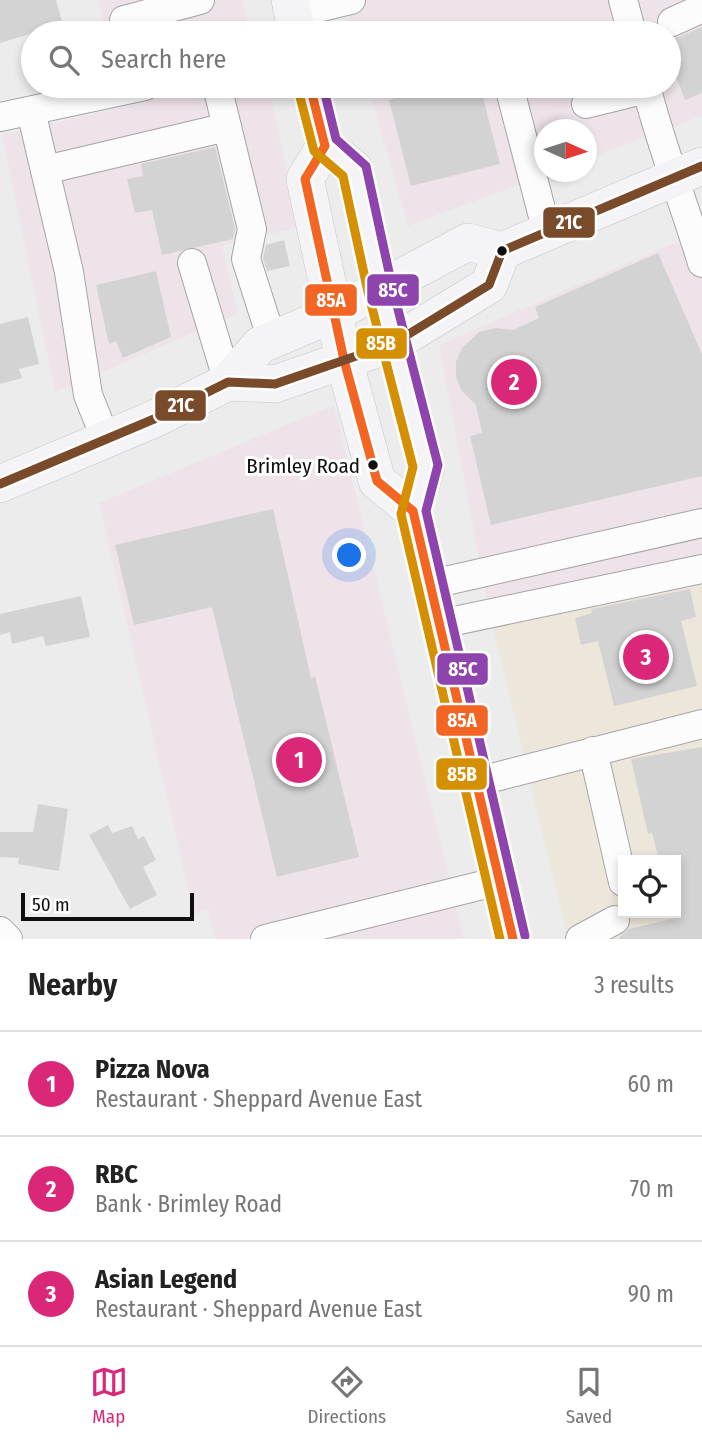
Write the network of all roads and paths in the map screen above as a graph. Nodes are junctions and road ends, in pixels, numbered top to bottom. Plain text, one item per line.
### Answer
1 (200, 0) edge
2 (351, 0) edge
3 (623, 0) edge
4 (702, 3) edge
5 (293, 16) edge
6 (124, 21) edge
7 (643, 21) edge
8 (669, 21) edge
9 (89, 98) edge
10 (220, 98) edge
11 (313, 98) edge
12 (512, 98) edge
13 (608, 98) edge
14 (649, 98) edge
15 (586, 104) dead end
16 (31, 111) junction
17 (0, 117) edge
18 (227, 127) junction
19 (325, 146) junction
20 (45, 170) junction
21 (689, 172) edge
22 (547, 232) junction
23 (502, 251) junction
24 (192, 263) dead end
25 (702, 263) edge
26 (380, 289) junction
27 (333, 314) junction
28 (271, 340) junction
29 (394, 342) junction
30 (344, 360) junction
31 (228, 382) junction
32 (106, 440) junction
33 (0, 484) edge
34 (412, 511) junction
35 (702, 523) edge
36 (702, 569) edge
37 (428, 585) junction
38 (439, 624) junction
39 (702, 724) edge
40 (593, 751) junction
41 (477, 782) junction
42 (618, 860) edge
43 (499, 881) junction
44 (615, 920) dead end
45 (0, 932) edge
46 (8, 939) edge
47 (265, 939) edge
48 (513, 939) edge
49 (580, 939) edge

1 - 6 street
2 - 5 street
3 - 7 street
4 - 8 street
9 - 16 street
10 - 18 street
11 - 19 main road
12 - 22 street
13 - 15 street
14 - 21 street
16 - 17 street
16 - 20 street
18 - 20 street
18 - 28 street
19 - 26 main road
19 - 27 main road
20 - 32 street
21 - 22 main road
21 - 25 street
22 - 23 main road
23 - 26 main road
23 - 29 main road
24 - 31 street
26 - 27 main road
26 - 29 main road
27 - 28 main road
27 - 30 main road
28 - 31 main road
29 - 30 main road
29 - 34 main road
30 - 31 main road
30 - 34 main road
31 - 32 main road
32 - 33 main road
34 - 37 main road
35 - 37 street
36 - 38 street
37 - 38 main road
38 - 41 main road
39 - 40 street
40 - 41 street
40 - 42 street
41 - 43 main road
43 - 47 street
43 - 48 main road
44 - 49 street
45 - 46 street

